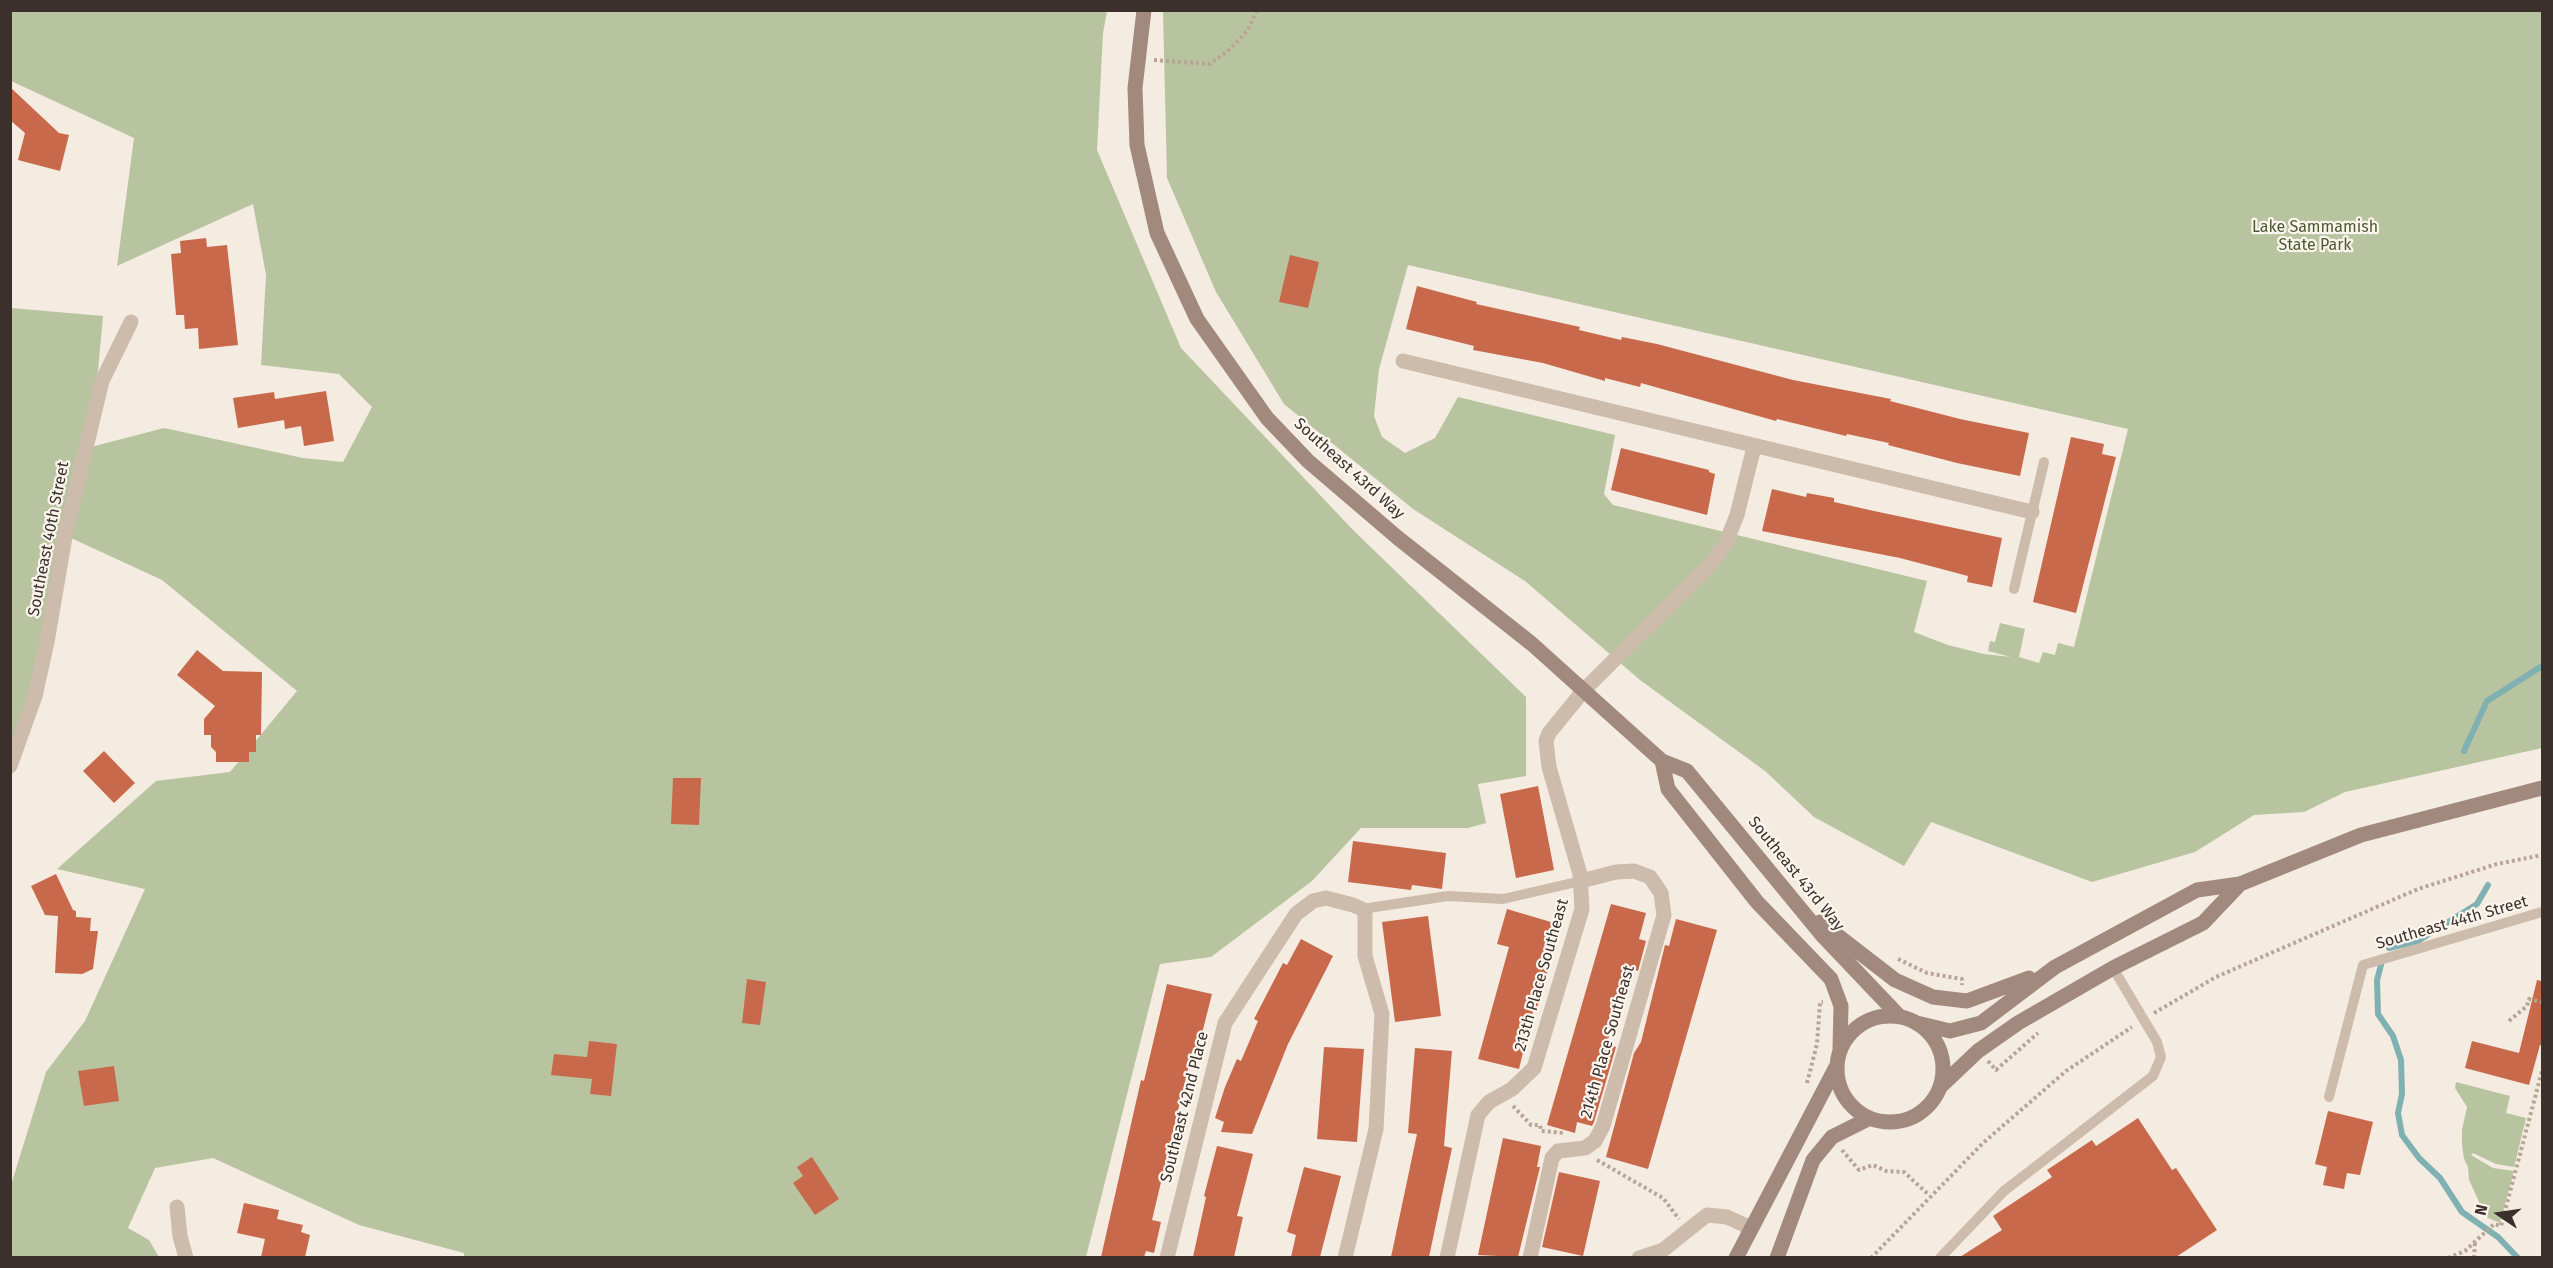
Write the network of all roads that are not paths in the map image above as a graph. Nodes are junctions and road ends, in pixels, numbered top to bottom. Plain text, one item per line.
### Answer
1 (1144, 10) edge
2 (131, 322) dead end
3 (1403, 361) dead end
4 (1754, 447) junction
5 (2043, 462) dead end
6 (2032, 512) junction
7 (2014, 589) dead end
8 (1584, 690) junction
9 (1662, 761) junction
10 (10, 766) edge
11 (2542, 788) edge
12 (1581, 881) junction
13 (2240, 884) junction
14 (1800, 908) junction
15 (1362, 909) junction
16 (2542, 912) edge
17 (2055, 967) junction
18 (2113, 968) junction
19 (1899, 1016) junction
20 (1917, 1023) junction
21 (1840, 1048) junction
22 (1836, 1067) junction
23 (1940, 1087) junction
24 (2329, 1097) dead end
25 (1868, 1119) junction
26 (177, 1207) dead end
27 (1751, 1228) junction
28 (186, 1257) edge
29 (1167, 1257) edge
30 (1345, 1257) edge
31 (1447, 1257) edge
32 (1530, 1257) edge
33 (1639, 1257) edge
34 (1736, 1257) edge
35 (1778, 1257) edge
36 (1940, 1257) edge

1 - 8 main road, Southeast 43rd Way
2 - 10 street, Southeast 40th Street
3 - 4 street
4 - 6 street
4 - 8 street
5 - 6 lane
6 - 7 lane
8 - 9 main road, Southeast 43rd Way
8 - 12 street, 213th Place Southeast
9 - 14 main road, Southeast 43rd Way
9 - 21 main road
11 - 13 main road
12 - 15 lane
12 - 31 street, 213th Place Southeast
12 - 32 street, 214th Place Southeast
13 - 17 main road
13 - 18 main road
14 - 17 main road
14 - 19 main road, Southeast 43rd Way
15 - 29 street, Southeast 42nd Place
15 - 30 street
16 - 24 lane, Southeast 44th Street
17 - 20 main road
18 - 23 main road
18 - 36 lane
19 - 20 main road
19 - 21 main road
20 - 23 main road
21 - 22 main road
22 - 25 main road
22 - 27 main road
23 - 25 main road
25 - 35 main road
26 - 28 street
27 - 33 street
27 - 34 main road

